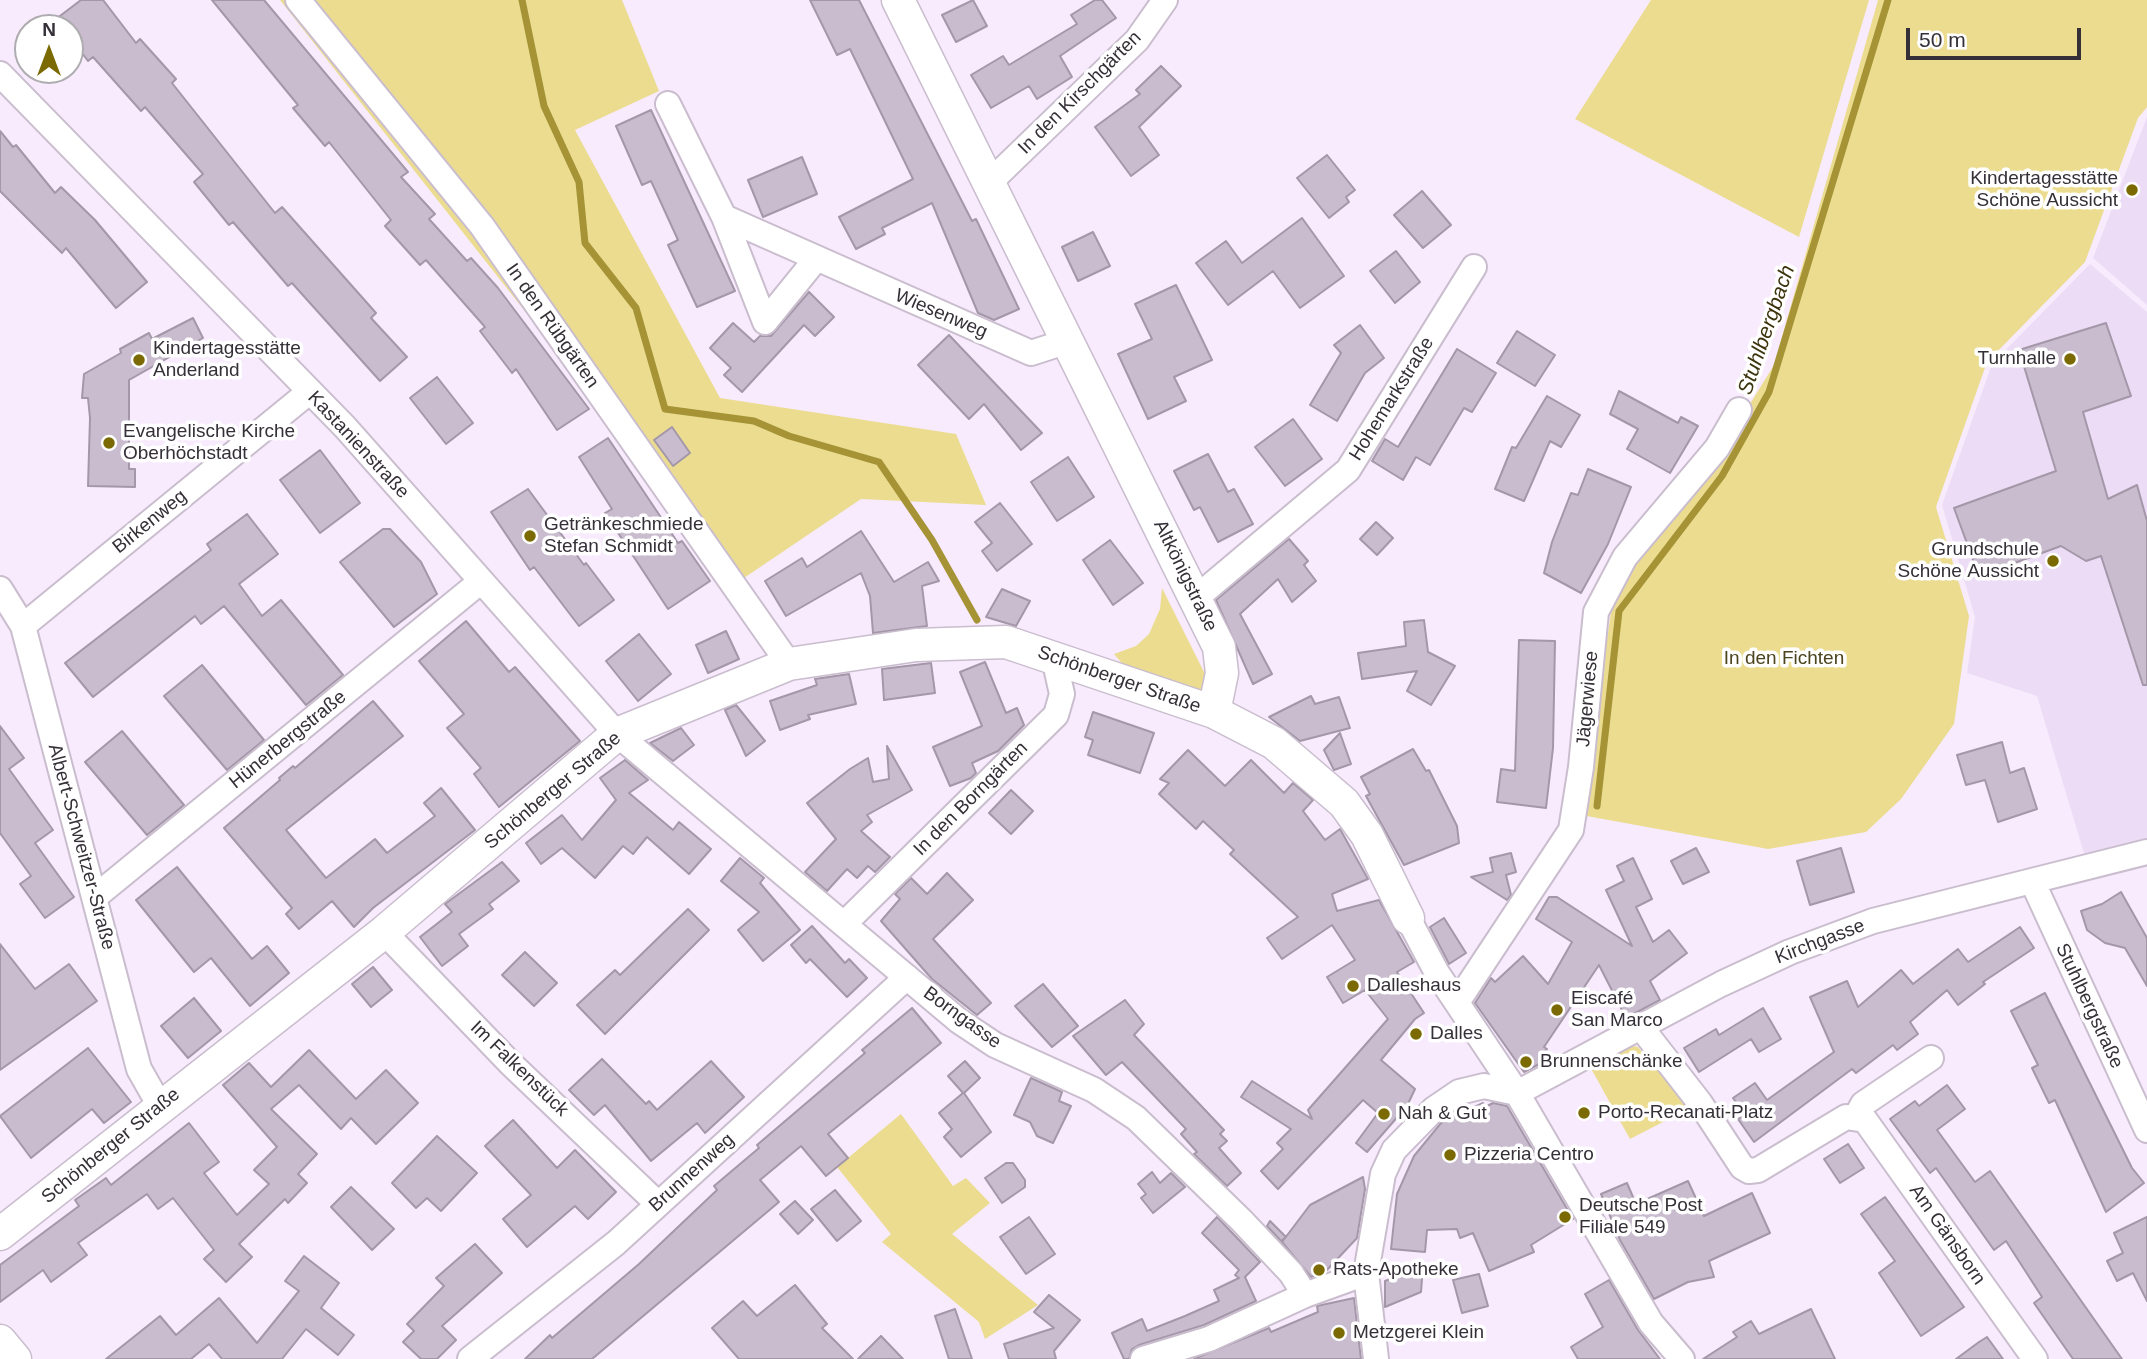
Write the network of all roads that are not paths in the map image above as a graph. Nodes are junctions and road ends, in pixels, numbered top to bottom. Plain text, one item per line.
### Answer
1 (298, 0) edge
2 (898, 0) edge
3 (1165, 0) edge
4 (0, 74) edge
5 (668, 104) dead end
6 (990, 181) junction
7 (724, 217) junction
8 (816, 259) junction
9 (1474, 267) dead end
10 (1068, 341) junction
11 (309, 392) junction
12 (1739, 410) dead end
13 (480, 582) junction
14 (0, 589) edge
15 (1196, 598) junction
16 (23, 626) junction
17 (1054, 658) junction
18 (789, 664) junction
19 (1214, 712) junction
20 (617, 734) junction
21 (2147, 852) edge
22 (2033, 883) junction
23 (95, 897) junction
24 (1408, 918) joint
25 (844, 925) junction
26 (384, 932) junction
27 (907, 977) junction
28 (1458, 1001) junction
29 (1640, 1026) junction
30 (1931, 1058) dead end
31 (1517, 1093) junction
32 (160, 1106) junction
33 (1856, 1117) junction
34 (2147, 1130) edge
35 (658, 1204) junction
36 (0, 1234) edge
37 (1366, 1273) junction
38 (1305, 1295) junction
39 (0, 1341) edge
40 (15, 1359) edge
41 (470, 1359) edge
42 (1143, 1359) edge
43 (1376, 1359) edge
44 (1682, 1359) edge
45 (2035, 1359) edge

1 - 18 street, In den Rübgärten
2 - 6 street, Altkönigstraße
3 - 6 street, In den Kirschgärten
4 - 11 street, Kastanienstraße
5 - 7 street
6 - 10 street, Altkönigstraße
7 - 8 street, Wiesenweg
7 - 8 street
8 - 10 street, Wiesenweg
9 - 15 street, Hohemarkstraße
10 - 15 street, Altkönigstraße
11 - 13 street, Kastanienstraße
11 - 16 street, Birkenweg
12 - 28 street, Jägerwiese
13 - 20 street, Kastanienstraße
13 - 23 street, Hünerbergstraße
14 - 16 street, Albert-Schweitzer-Straße
15 - 19 street, Altkönigstraße
16 - 23 street, Albert-Schweitzer-Straße
17 - 18 street, Schönberger Straße
17 - 19 street, Schönberger Straße
17 - 25 street, In den Borngärten
18 - 20 street, Schönberger Straße
19 - 24 street
20 - 25 street, Borngasse
20 - 26 street, Schönberger Straße
21 - 22 street, Kirchgasse
22 - 29 street, Kirchgasse
22 - 34 street, Stuhlbergstraße
23 - 32 street, Albert-Schweitzer-Straße
24 - 28 street
25 - 27 street, Borngasse
26 - 32 street, Schönberger Straße
26 - 35 street, Im Falkenstück
27 - 35 street, Brunnenweg
27 - 38 street, Borngasse
28 - 31 street
29 - 31 street, Kirchgasse
29 - 33 street
30 - 33 street
31 - 37 street
31 - 44 street
32 - 36 street, Schönberger Straße
33 - 45 street, Am Gänsborn
35 - 41 street, Brunnenweg
37 - 38 street
37 - 43 street
38 - 42 street
39 - 40 street

